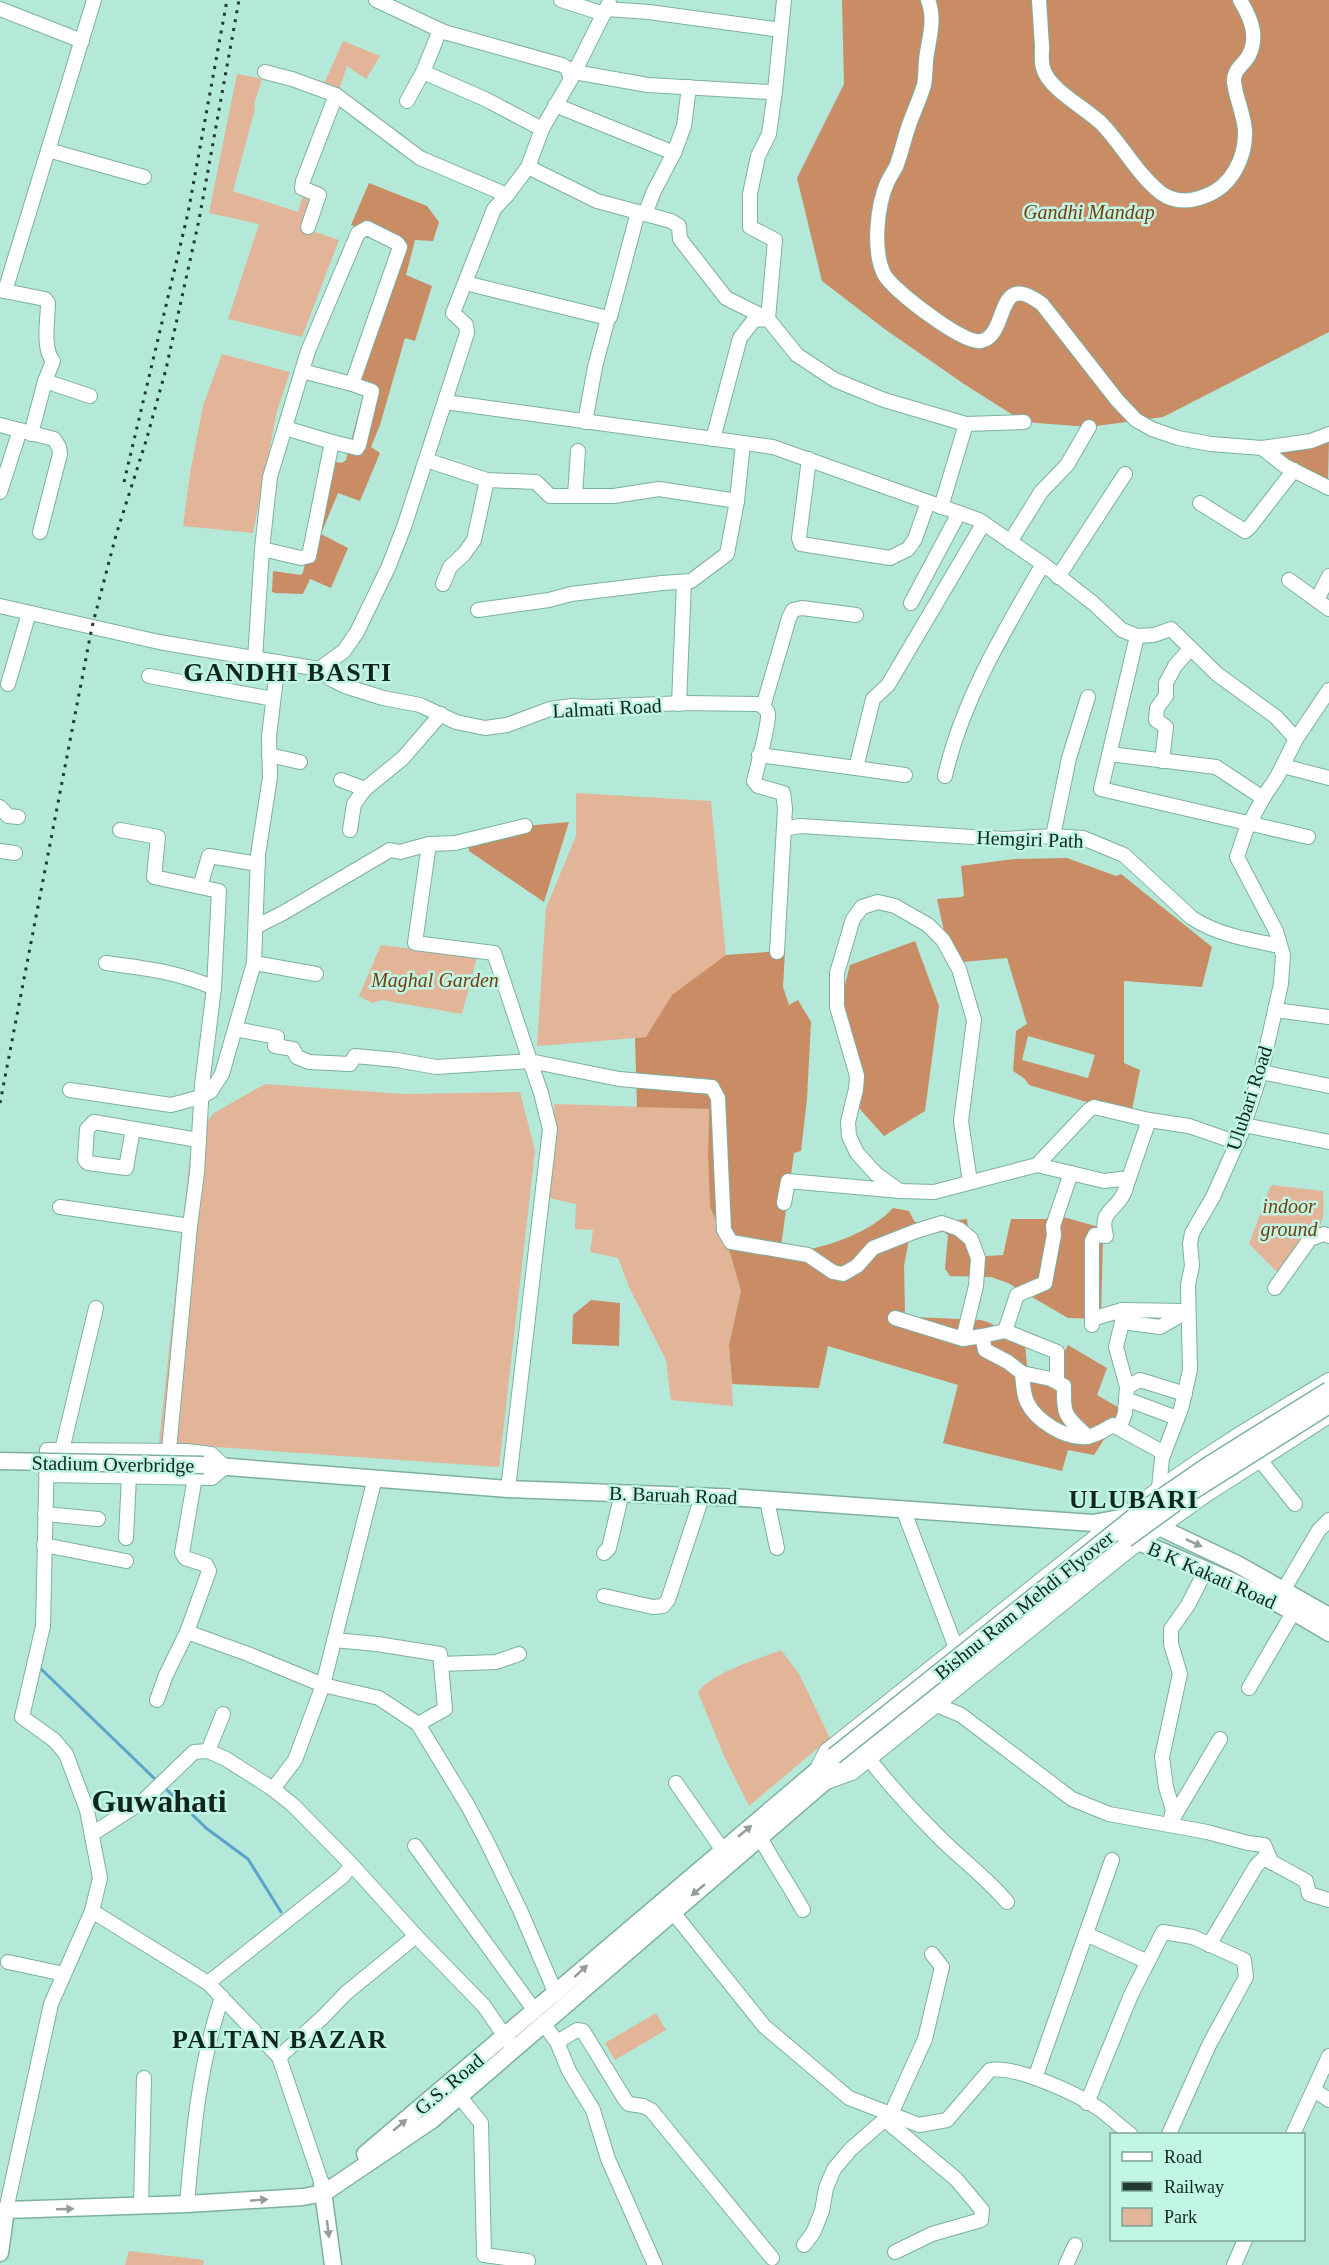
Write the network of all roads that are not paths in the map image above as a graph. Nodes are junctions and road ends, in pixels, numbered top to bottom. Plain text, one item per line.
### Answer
1 (94, 0) edge
2 (376, 0) edge
3 (561, 0) edge
4 (784, 0) edge
5 (928, 0) edge
6 (1039, 0) edge
7 (1240, 0) edge
8 (607, 7) edge
9 (0, 9) edge
10 (440, 30) junction
11 (781, 30) junction
12 (82, 41) junction
13 (265, 72) dead end
14 (423, 72) junction
15 (573, 75) junction
16 (689, 87) junction
17 (775, 91) junction
18 (336, 95) junction
19 (407, 101) dead end
20 (555, 105) junction
21 (542, 129) junction
22 (48, 150) junction
23 (674, 153) junction
24 (528, 167) junction
25 (144, 177) dead end
26 (507, 195) junction
27 (641, 213) junction
28 (308, 227) dead end
29 (465, 283) junction
30 (2, 290) edge
31 (608, 318) junction
32 (768, 319) junction
33 (302, 371) junction
34 (45, 381) junction
35 (352, 384) junction
36 (90, 396) dead end
37 (445, 402) junction
38 (585, 422) junction
39 (1024, 422) dead end
40 (966, 424) junction
41 (0, 425) edge
42 (1089, 427) dead end
43 (285, 428) junction
44 (25, 432) junction
45 (1329, 434) edge
46 (713, 439) junction
47 (332, 442) junction
48 (743, 443) junction
49 (1262, 448) junction
50 (578, 451) dead end
51 (809, 459) junction
52 (426, 460) junction
53 (1294, 470) junction
54 (1125, 474) dead end
55 (487, 480) junction
56 (1329, 488) edge
57 (0, 492) edge
58 (575, 496) junction
59 (737, 501) junction
60 (1200, 503) dead end
61 (934, 505) junction
62 (959, 513) junction
63 (983, 524) junction
64 (40, 532) dead end
65 (1010, 542) junction
66 (262, 549) junction
67 (1043, 564) junction
68 (1329, 576) edge
69 (1058, 577) junction
70 (1289, 580) dead end
71 (684, 582) junction
72 (443, 584) dead end
73 (1317, 600) junction
74 (911, 603) dead end
75 (0, 606) edge
76 (1329, 609) edge
77 (478, 610) dead end
78 (29, 614) junction
79 (856, 615) dead end
80 (1137, 636) junction
81 (1190, 649) junction
82 (255, 659) junction
83 (278, 662) junction
84 (319, 669) junction
85 (149, 676) dead end
86 (8, 684) dead end
87 (1329, 690) edge
88 (1088, 697) dead end
89 (273, 699) junction
90 (679, 704) junction
91 (764, 707) junction
92 (441, 714) junction
93 (1296, 739) junction
94 (1109, 754) junction
95 (269, 755) junction
96 (759, 755) junction
97 (1162, 761) junction
98 (300, 762) dead end
99 (1283, 766) junction
100 (856, 768) junction
101 (905, 775) dead end
102 (945, 776) dead end
103 (1329, 778) edge
104 (340, 780) dead end
105 (365, 789) junction
106 (1263, 798) junction
107 (0, 807) edge
108 (18, 817) dead end
109 (1250, 823) junction
110 (525, 826) dead end
111 (784, 829) junction
112 (120, 830) dead end
113 (350, 830) dead end
114 (1053, 836) junction
115 (1308, 837) dead end
116 (429, 844) junction
117 (0, 851) edge
118 (15, 853) dead end
119 (258, 864) junction
120 (200, 887) junction
121 (257, 926) junction
122 (1280, 946) junction
123 (777, 952) dead end
124 (106, 963) dead end
125 (254, 963) junction
126 (316, 974) dead end
127 (214, 988) junction
128 (1275, 1010) junction
129 (1329, 1017) edge
130 (235, 1029) junction
131 (530, 1061) junction
132 (1261, 1072) junction
133 (1329, 1086) edge
134 (70, 1090) dead end
135 (201, 1097) junction
136 (1149, 1120) junction
137 (1244, 1125) junction
138 (133, 1129) dead end
139 (198, 1140) junction
140 (1329, 1142) edge
141 (1238, 1143) junction
142 (1037, 1165) junction
143 (1071, 1173) junction
144 (1129, 1178) junction
145 (970, 1182) junction
146 (900, 1191) junction
147 (784, 1203) dead end
148 (60, 1207) dead end
149 (190, 1226) junction
150 (1329, 1236) edge
151 (1275, 1288) dead end
152 (96, 1308) dead end
153 (1188, 1311) junction
154 (1122, 1316) junction
155 (895, 1318) dead end
156 (1005, 1331) junction
157 (982, 1336) junction
158 (963, 1339) junction
159 (1022, 1374) junction
160 (1329, 1380) edge
161 (1057, 1382) junction
162 (1329, 1390) edge
163 (1126, 1393) junction
164 (1185, 1394) junction
165 (1329, 1405) edge
166 (1329, 1416) edge
167 (1177, 1418) junction
168 (1252, 1426) junction
169 (1120, 1427) junction
170 (1088, 1437) junction
171 (1233, 1438) junction
172 (62, 1450) junction
173 (169, 1450) junction
174 (1164, 1453) junction
175 (1261, 1459) junction
176 (0, 1461) edge
177 (225, 1467) junction
178 (199, 1471) junction
179 (46, 1475) junction
180 (129, 1476) junction
181 (375, 1478) junction
182 (1159, 1488) junction
183 (508, 1489) junction
184 (622, 1493) junction
185 (702, 1497) junction
186 (767, 1500) junction
187 (1296, 1504) dead end
188 (903, 1509) junction
189 (45, 1514) junction
190 (1120, 1518) junction
191 (98, 1519) dead end
192 (1329, 1520) edge
193 (1098, 1528) junction
194 (1161, 1528) junction
195 (126, 1538) dead end
196 (1141, 1542) junction
197 (44, 1545) junction
198 (777, 1548) dead end
199 (604, 1552) dead end
200 (126, 1560) dead end
201 (1206, 1570) junction
202 (1284, 1589) junction
203 (604, 1596) dead end
204 (1294, 1611) junction
205 (1329, 1616) edge
206 (187, 1632) junction
207 (1329, 1633) edge
208 (334, 1640) junction
209 (956, 1648) junction
210 (519, 1654) dead end
211 (441, 1664) junction
212 (323, 1685) junction
213 (1249, 1688) dead end
214 (158, 1700) dead end
215 (937, 1705) junction
216 (223, 1714) dead end
217 (418, 1724) junction
218 (1220, 1739) dead end
219 (208, 1751) junction
220 (869, 1759) junction
221 (838, 1762) junction
222 (819, 1777) junction
223 (676, 1784) dead end
224 (273, 1789) junction
225 (1170, 1824) junction
226 (92, 1834) junction
227 (760, 1837) junction
228 (415, 1846) dead end
229 (722, 1849) junction
230 (1112, 1860) dead end
231 (1272, 1863) junction
232 (352, 1865) junction
233 (1329, 1900) edge
234 (1007, 1902) dead end
235 (668, 1905) junction
236 (803, 1910) dead end
237 (92, 1911) junction
238 (1086, 1934) junction
239 (416, 1936) junction
240 (1209, 1945) junction
241 (932, 1954) dead end
242 (8, 1962) dead end
243 (1148, 1962) junction
244 (64, 1974) junction
245 (208, 1983) junction
246 (556, 1994) junction
247 (222, 1997) junction
248 (539, 2017) junction
249 (557, 2042) junction
250 (509, 2043) junction
251 (1329, 2056) edge
252 (279, 2057) junction
253 (144, 2078) dead end
254 (1035, 2078) junction
255 (1314, 2090) junction
256 (460, 2097) junction
257 (1329, 2100) edge
258 (1087, 2103) junction
259 (887, 2116) junction
260 (1129, 2133) edge
261 (1169, 2133) edge
262 (1293, 2133) edge
263 (323, 2188) junction
264 (187, 2204) junction
265 (141, 2206) junction
266 (6, 2210) junction
267 (1244, 2241) edge
268 (804, 2245) dead end
269 (1075, 2245) dead end
270 (895, 2252) dead end
271 (0, 2253) edge
272 (772, 2258) dead end
273 (486, 2260) edge
274 (528, 2261) dead end
275 (333, 2265) edge
276 (655, 2265) edge
277 (1066, 2265) edge
278 (1234, 2265) edge

1 - 12 street
2 - 10 street
3 - 8 street
4 - 11 street
5 - 49 street
6 - 7 street
8 - 11 street
8 - 15 street
9 - 12 street
10 - 14 street
10 - 15 street
11 - 17 street
12 - 22 street
13 - 18 street
14 - 19 street
14 - 21 street
15 - 16 street
15 - 20 street
16 - 17 street
16 - 23 street
17 - 32 street
18 - 26 street
18 - 28 street
20 - 21 street
20 - 23 street
21 - 24 street
22 - 25 street
22 - 30 street
23 - 27 street
24 - 26 street
24 - 27 street
26 - 29 street
27 - 31 street
27 - 32 street
29 - 31 street
29 - 37 street
30 - 34 street
31 - 38 street
32 - 40 street
32 - 46 street
33 - 35 street
33 - 35 street
33 - 43 street
34 - 36 street
34 - 44 street
35 - 47 street
37 - 38 street
37 - 52 street
38 - 46 street
39 - 40 street
40 - 61 street
41 - 44 street
42 - 65 street
43 - 47 street
43 - 66 street
44 - 57 street
44 - 64 street
45 - 49 street
46 - 48 street
47 - 66 street
48 - 51 street
48 - 59 street
49 - 53 street
50 - 58 street
51 - 61 street
51 - 61 street
52 - 55 street
52 - 84 street
53 - 56 street
53 - 60 street
54 - 69 street
55 - 58 street
55 - 72 street
58 - 59 street
59 - 71 street
61 - 62 street
62 - 63 street
62 - 74 street
63 - 65 street
63 - 100 street
65 - 67 street
66 - 82 street
67 - 69 street
67 - 102 street
68 - 73 street
69 - 80 street
70 - 73 street
71 - 77 street
71 - 90 street
73 - 76 street
75 - 78 street
78 - 82 street
78 - 86 street
79 - 91 street
80 - 81 street
80 - 94 street
81 - 93 street
81 - 97 street
82 - 83 street
83 - 84 street
83 - 89 street
84 - 92 street, Lalmati Road
85 - 89 street
87 - 93 street, Ulubari Road
88 - 114 street
89 - 95 street
90 - 91 street, Lalmati Road
90 - 92 street, Lalmati Road
91 - 96 street
92 - 105 street
93 - 99 street, Ulubari Road
94 - 97 street
94 - 109 street
95 - 98 street
95 - 119 street
96 - 100 street
96 - 111 street
97 - 106 street
99 - 103 street
99 - 106 street, Ulubari Road
100 - 101 street
104 - 105 street
105 - 113 street
106 - 109 street, Ulubari Road
107 - 108 street
109 - 115 street
109 - 122 street, Ulubari Road
110 - 116 street
111 - 114 street, Hemgiri Path
111 - 123 street
112 - 120 street
114 - 122 street, Hemgiri Path
116 - 121 street
116 - 131 street
117 - 118 street
119 - 120 street
119 - 121 street
120 - 127 street
121 - 125 street
122 - 128 street, Ulubari Road
124 - 127 street
125 - 126 street
125 - 130 street
127 - 135 street
128 - 129 street
128 - 132 street, Ulubari Road
130 - 131 street
130 - 135 street
131 - 158 street
131 - 183 street
132 - 133 street
132 - 137 street, Ulubari Road
134 - 135 street
135 - 139 street
136 - 141 street
136 - 142 street
136 - 144 street
137 - 140 street
137 - 141 street, Ulubari Road
138 - 139 street
139 - 149 street
141 - 153 street, Ulubari Road
142 - 143 street
142 - 145 street
143 - 144 street
143 - 156 street
144 - 154 street
145 - 146 street
145 - 146 street
146 - 147 street
148 - 149 street
149 - 173 street
150 - 151 street
152 - 172 street
153 - 154 street
153 - 164 street, Ulubari Road
154 - 163 street
155 - 158 street
156 - 157 street
156 - 161 street
157 - 158 street
157 - 159 street
159 - 161 street
159 - 170 street
160 - 168 street
161 - 170 street
162 - 221 main road, Bishnu Ram Mehdi Flyover, bridge
163 - 164 street
163 - 167 street
163 - 169 street
164 - 167 street, Ulubari Road
165 - 221 main road, Bishnu Ram Mehdi Flyover, bridge
166 - 175 street
167 - 174 street, Ulubari Road
168 - 171 street
168 - 175 street
169 - 170 street
169 - 174 street
171 - 175 street
171 - 182 street
172 - 173 street
172 - 179 street
173 - 177 street
174 - 182 street, Ulubari Road
175 - 187 street
175 - 194 street
176 - 178 main road, Stadium Overbridge, bridge
177 - 178 main road, Stadium Overbridge
177 - 181 main road, B. Baruah Road
178 - 180 street
178 - 206 street
179 - 180 street
179 - 189 street
180 - 195 street
181 - 183 main road, B. Baruah Road
181 - 208 street
182 - 190 street
182 - 194 street, Ulubari Road
183 - 184 main road, B. Baruah Road
184 - 185 main road, B. Baruah Road
184 - 199 street
185 - 186 main road, B. Baruah Road
185 - 203 street
186 - 188 main road, B. Baruah Road
186 - 198 street
188 - 193 main road, B. Baruah Road
188 - 209 street
189 - 191 street
189 - 197 street
190 - 193 main road, B. Baruah Road
190 - 194 main road
192 - 202 street
193 - 196 main road, B K Kakati Road
193 - 209 street
194 - 196 street
194 -> 202 main road
196 - 201 main road, B K Kakati Road
196 - 215 street
197 - 200 street
197 - 226 street
201 - 204 main road, B K Kakati Road
201 - 225 street
202 - 205 main road
204 - 207 main road, B K Kakati Road
204 - 213 street
206 - 212 street
206 - 214 street
208 - 211 street
208 - 212 street
209 - 222 street
210 - 211 street
211 - 217 street
212 - 217 street
212 - 224 street
215 - 220 street
215 - 225 street
216 - 219 street
217 - 246 street
218 - 225 street
219 - 224 street
219 - 226 street
220 - 222 street
220 - 234 street
221 - 222 main road, Bishnu Ram Mehdi Flyover
222 - 227 main road, G.S. Road
229 -> 222 main road, G.S. Road
223 - 229 street
224 - 232 street
225 - 231 street
226 - 237 street
227 -> 235 main road, G.S. Road
227 - 236 street
228 - 248 street
229 - 235 main road, G.S. Road
230 - 238 street
231 - 233 street
231 - 240 street
232 - 239 street
232 - 245 street
246 -> 235 main road, G.S. Road
235 - 248 main road, G.S. Road
235 - 259 street
237 - 244 street
237 - 245 street
238 - 243 street
238 - 254 street
239 - 250 street
239 - 252 street
240 - 243 street
240 - 261 street
241 - 259 street
242 - 244 street
243 - 258 street
244 - 266 street
245 - 247 street
246 - 248 main road, G.S. Road
247 - 252 street
247 - 264 street
248 - 249 street
248 - 250 main road, G.S. Road
249 - 272 street
249 - 276 street
250 - 256 main road, G.S. Road
263 -> 250 main road, G.S. Road
251 - 255 street
252 - 263 street
253 - 265 street
254 - 258 street
254 - 259 street
255 - 257 street
255 - 262 street
256 - 263 main road, G.S. Road
256 - 273 street
258 - 260 street
259 - 268 street
259 - 270 street
264 -> 263 main road, G.S. Road
263 -> 275 main road
264 - 265 main road, G.S. Road
266 -> 265 main road, G.S. Road
266 - 271 main road
267 - 278 street
269 - 277 street
273 - 274 street

